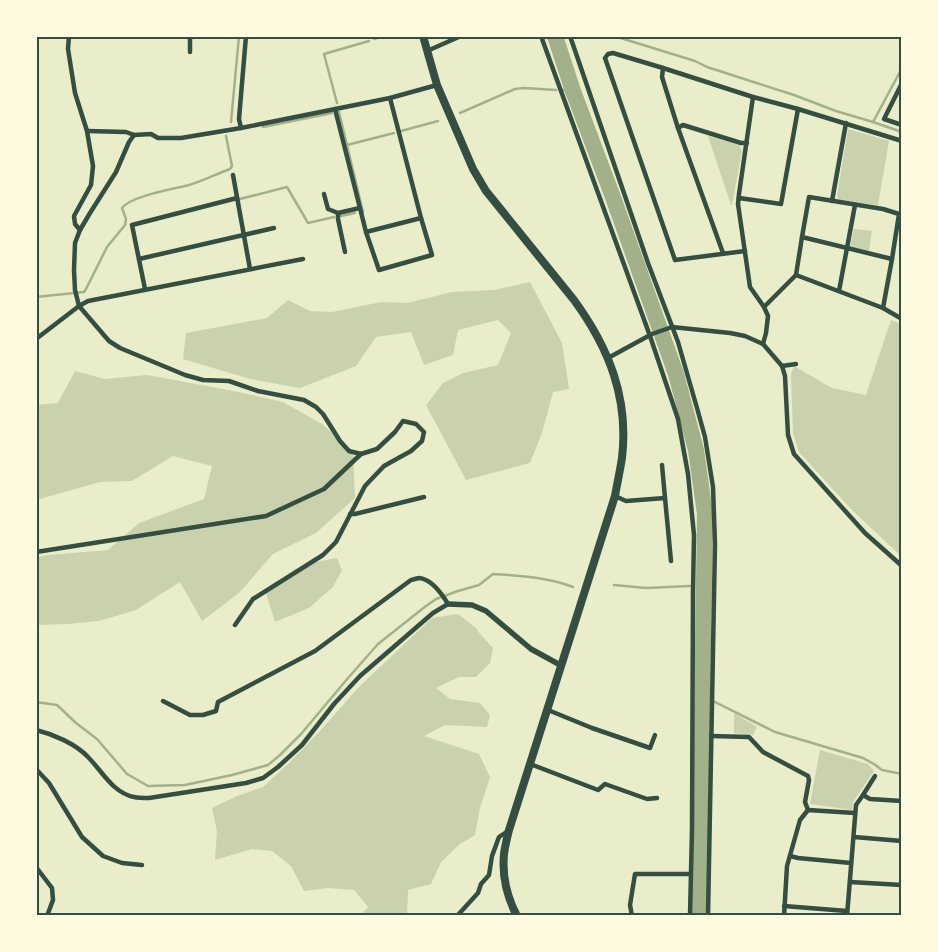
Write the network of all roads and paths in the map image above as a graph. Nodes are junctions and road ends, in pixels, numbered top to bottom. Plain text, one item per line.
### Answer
1 (69, 36) edge
2 (190, 36) edge
3 (246, 36) edge
4 (423, 36) edge
5 (461, 36) edge
6 (541, 36) edge
7 (570, 36) edge
8 (427, 51) junction
9 (190, 52) dead end
10 (662, 68) junction
11 (902, 83) edge
12 (438, 85) junction
13 (753, 97) junction
14 (390, 98) junction
15 (334, 109) junction
16 (798, 109) junction
17 (846, 123) junction
18 (902, 125) edge
19 (241, 128) junction
20 (678, 128) junction
21 (87, 131) junction
22 (134, 135) junction
23 (902, 141) edge
24 (746, 143) junction
25 (233, 175) dead end
26 (324, 194) dead end
27 (237, 198) junction
28 (738, 198) junction
29 (832, 201) junction
30 (854, 205) junction
31 (360, 208) junction
32 (338, 213) junction
33 (421, 218) junction
34 (274, 228) dead end
35 (80, 230) junction
36 (366, 232) junction
37 (244, 235) junction
38 (802, 237) junction
39 (847, 248) junction
40 (745, 251) junction
41 (344, 252) dead end
42 (723, 253) junction
43 (139, 259) junction
44 (303, 259) dead end
45 (892, 259) junction
46 (250, 269) junction
47 (796, 275) junction
48 (145, 289) junction
49 (839, 291) junction
50 (78, 306) junction
51 (764, 307) junction
52 (883, 308) junction
53 (902, 319) edge
54 (671, 328) junction
55 (651, 335) junction
56 (36, 339) edge
57 (763, 344) junction
58 (608, 358) junction
59 (796, 364) dead end
60 (782, 366) junction
61 (361, 454) junction
62 (662, 465) dead end
63 (615, 496) junction
64 (424, 497) dead end
65 (665, 498) junction
66 (350, 514) junction
67 (36, 552) edge
68 (671, 561) dead end
69 (902, 566) edge
70 (448, 604) junction
71 (235, 625) dead end
72 (562, 666) junction
73 (163, 701) dead end
74 (548, 710) junction
75 (36, 730) edge
76 (655, 735) dead end
77 (711, 736) junction
78 (530, 764) junction
79 (36, 769) edge
80 (875, 776) dead end
81 (863, 795) junction
82 (657, 798) dead end
83 (902, 801) edge
84 (808, 810) junction
85 (856, 813) junction
86 (509, 830) junction
87 (854, 837) junction
88 (902, 840) edge
89 (790, 856) junction
90 (851, 863) junction
91 (142, 865) dead end
92 (36, 867) edge
93 (691, 874) junction
94 (850, 882) junction
95 (902, 885) edge
96 (784, 906) junction
97 (847, 914) edge
98 (47, 916) edge
99 (457, 916) edge
100 (517, 916) edge
101 (633, 916) edge
102 (690, 916) edge
103 (708, 916) edge
104 (784, 916) edge

1 - 21 street
2 - 9 street
3 - 19 street
4 - 8 main road
5 - 8 street
6 - 55 street
7 - 54 street
8 - 12 main road
10 - 13 street
10 - 20 street
10 - 42 street
11 - 18 street
12 - 14 street
12 - 58 main road
13 - 16 street
13 - 24 street
14 - 15 street
14 - 33 street
15 - 19 street
15 - 31 street
16 - 17 street
16 - 28 street
17 - 23 street
17 - 29 street
19 - 22 street
20 - 24 street
20 - 42 street
21 - 22 street
21 - 35 street
22 - 35 street
24 - 28 street
25 - 27 street
26 - 32 street
27 - 37 street
27 - 43 street
28 - 40 street
29 - 30 street
29 - 38 street
30 - 39 street
30 - 45 street
31 - 32 street
31 - 36 street
32 - 41 street
33 - 36 street
33 - 36 street
34 - 37 street
35 - 50 street
37 - 43 street
37 - 46 street
38 - 39 street
38 - 47 street
39 - 45 street
39 - 49 street
40 - 42 street
40 - 51 street
43 - 48 street
44 - 46 street
45 - 52 street
46 - 48 street
47 - 49 street
47 - 51 street
48 - 50 street
49 - 52 street
50 - 56 street
50 - 61 street
51 - 57 street
52 - 53 street
54 - 55 street
54 - 57 street
54 - 77 street
55 - 58 street
55 - 93 street
57 - 60 street
58 - 63 main road
59 - 60 street
60 - 69 street
61 - 66 street
61 - 67 street
62 - 65 street
63 - 65 street
63 - 72 main road
64 - 66 street
65 - 68 street
66 - 71 street
70 - 72 street
70 - 73 street
70 - 75 street
72 - 74 main road
74 - 76 street
74 - 78 main road
77 - 84 street
77 - 103 street
78 - 82 street
78 - 86 main road
79 - 91 street
80 - 81 street
81 - 83 street
81 - 85 street
84 - 85 street
84 - 89 street
85 - 87 street
86 - 99 street
86 - 100 main road
87 - 88 street
87 - 90 street
89 - 90 street
89 - 96 street
90 - 94 street
92 - 98 street
93 - 101 street
93 - 102 street
94 - 95 street
94 - 97 street
96 - 97 street
96 - 104 street

